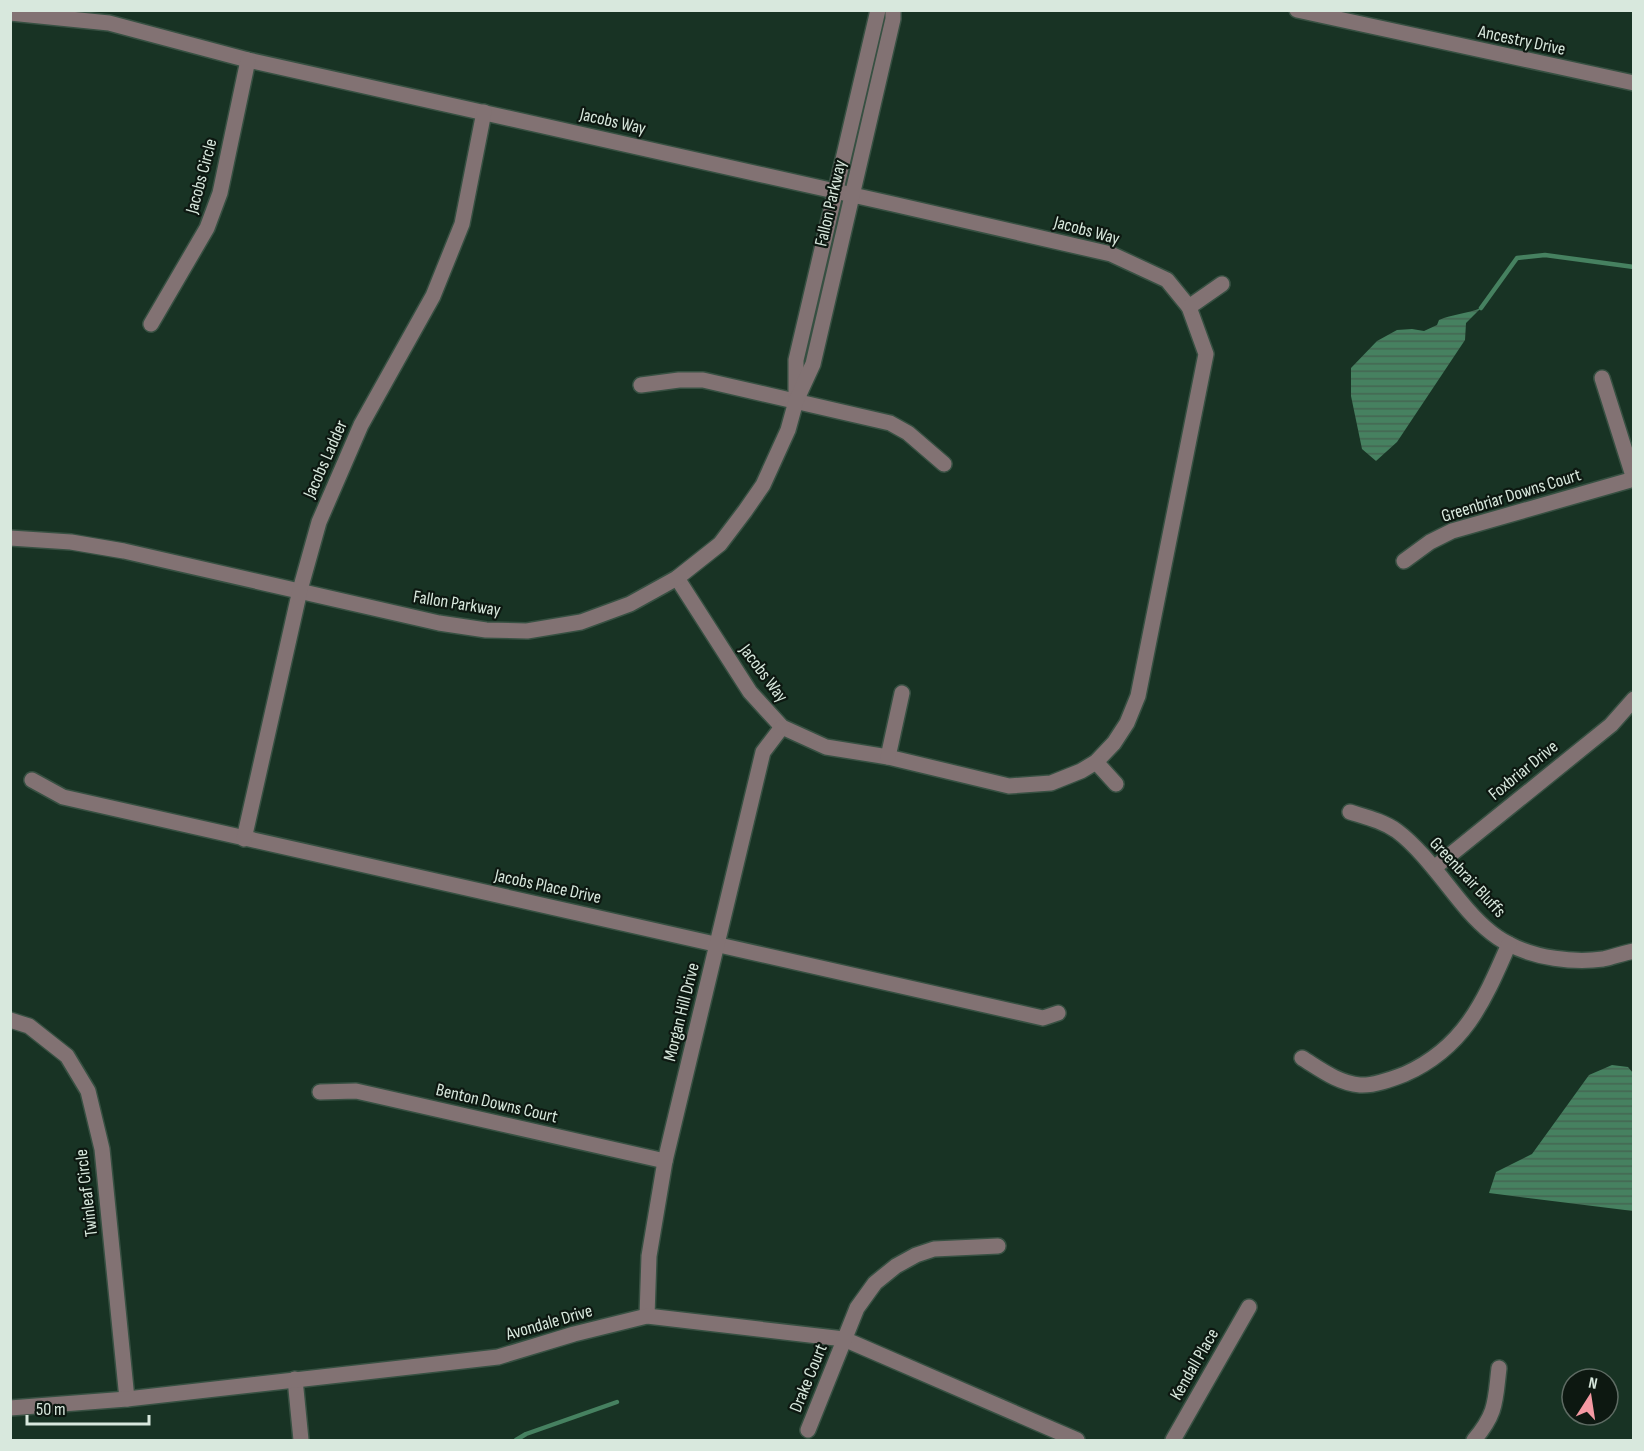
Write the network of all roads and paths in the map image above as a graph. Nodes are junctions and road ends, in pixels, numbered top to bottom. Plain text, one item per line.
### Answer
1 (878, 10) edge
2 (893, 10) edge
3 (1297, 10) edge
4 (10, 13) edge
5 (248, 60) junction
6 (1634, 83) edge
7 (484, 112) junction
8 (835, 191) junction
9 (852, 195) junction
10 (1222, 284) dead end
11 (1190, 307) junction
12 (151, 324) dead end
13 (1602, 378) dead end
14 (641, 385) dead end
15 (796, 401) junction
16 (944, 464) dead end
17 (1634, 479) edge
18 (10, 537) edge
19 (1404, 561) dead end
20 (677, 578) junction
21 (300, 590) junction
22 (902, 693) dead end
23 (1634, 699) edge
24 (782, 727) junction
25 (888, 757) junction
26 (1096, 762) junction
27 (32, 780) dead end
28 (1116, 784) dead end
29 (1350, 812) dead end
30 (244, 839) junction
31 (1434, 868) junction
32 (718, 944) junction
33 (1509, 944) junction
34 (1634, 951) edge
35 (1058, 1013) dead end
36 (10, 1020) edge
37 (1302, 1058) dead end
38 (320, 1092) dead end
39 (664, 1161) junction
40 (998, 1246) dead end
41 (1249, 1307) dead end
42 (647, 1316) junction
43 (844, 1340) junction
44 (1499, 1368) dead end
45 (295, 1379) junction
46 (127, 1399) junction
47 (10, 1408) edge
48 (808, 1430) dead end
49 (301, 1440) edge
50 (1077, 1440) edge
51 (1173, 1440) edge
52 (1474, 1440) edge

1 - 8 street, Fallon Parkway
2 - 9 street, Fallon Parkway
3 - 6 street, Ancestry Drive
4 - 5 street, Jacobs Way
5 - 7 street, Jacobs Way
5 - 12 street, Jacobs Circle
7 - 8 street, Jacobs Way
7 - 21 street, Jacobs Ladder
8 - 9 street, Jacobs Way
8 - 15 street, Fallon Parkway
9 - 11 street, Jacobs Way
9 - 15 street, Fallon Parkway
10 - 11 street
11 - 26 street, Jacobs Way
13 - 17 street
14 - 15 street
15 - 16 street
15 - 20 street, Fallon Parkway
17 - 19 street, Greenbriar Downs Court
18 - 21 street, Fallon Parkway
20 - 21 street, Fallon Parkway
20 - 24 street, Jacobs Way
21 - 30 street, Jacobs Ladder
22 - 25 street
23 - 31 street, Foxbriar Drive
24 - 25 street, Jacobs Way
24 - 32 street, Morgan Hill Drive
25 - 26 street, Jacobs Way
26 - 28 street
27 - 30 street, Jacobs Place Drive
29 - 31 street, Greenbrair Bluffs
30 - 32 street, Jacobs Place Drive
31 - 33 street, Greenbrair Bluffs
32 - 35 street, Jacobs Place Drive
32 - 39 street, Morgan Hill Drive
33 - 34 street, Greenbrair Bluffs
33 - 37 street
36 - 46 street, Twinleaf Circle
38 - 39 street, Benton Downs Court
39 - 42 street, Morgan Hill Drive
40 - 43 street, Drake Court
41 - 51 street, Kendall Place
42 - 43 street, Avondale Drive
42 - 45 street, Avondale Drive
43 - 48 street, Drake Court
43 - 50 street, Avondale Drive
44 - 52 street
45 - 46 street, Avondale Drive
45 - 49 street
46 - 47 street, Avondale Drive

